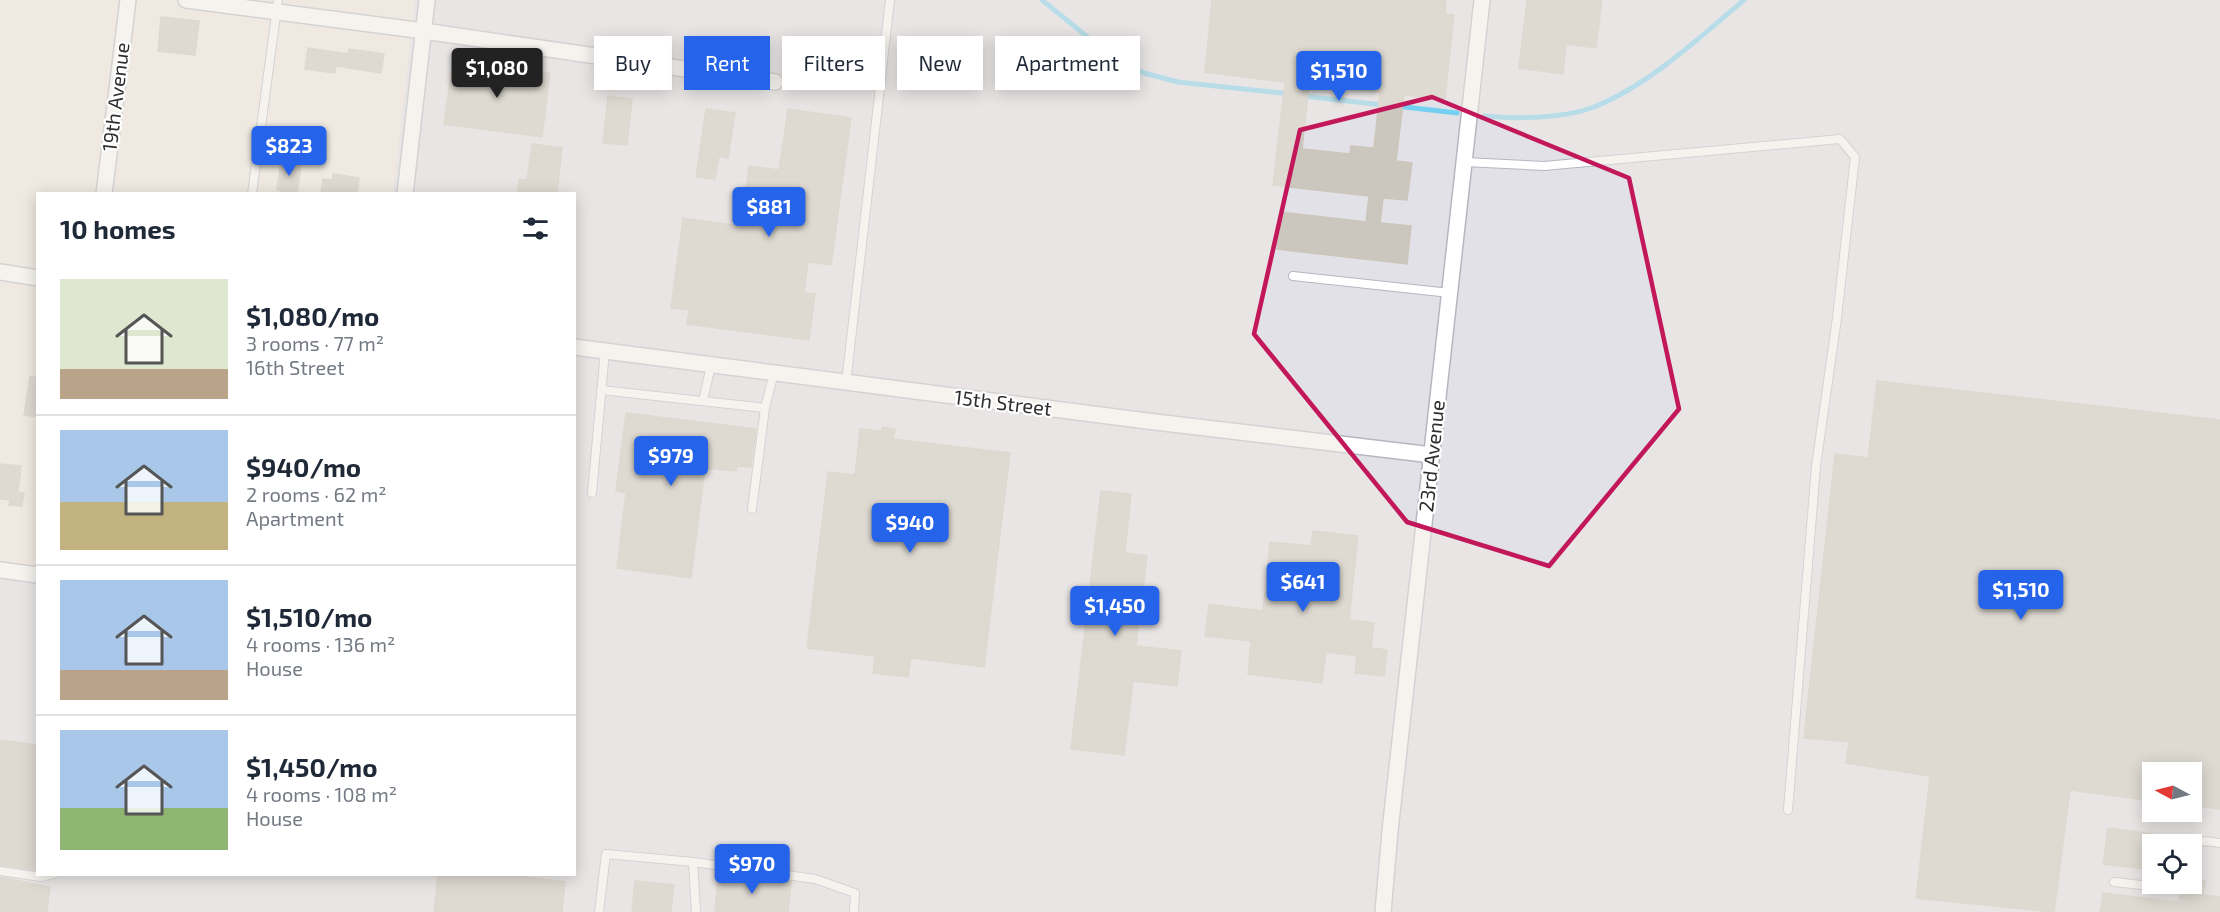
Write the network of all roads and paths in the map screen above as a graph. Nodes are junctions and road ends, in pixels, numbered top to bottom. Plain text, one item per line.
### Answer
1 (128, 0) edge
2 (186, 0) edge
3 (428, 0) edge
4 (890, 0) edge
5 (1482, 0) edge
6 (277, 6) edge
7 (424, 31) junction
8 (775, 82) dead end
9 (1465, 162) junction
10 (104, 192) edge
11 (252, 192) edge
12 (405, 192) edge
13 (0, 272) edge
14 (1293, 276) dead end
15 (36, 278) edge
16 (1450, 293) junction
17 (576, 347) edge
18 (605, 351) junction
19 (711, 365) junction
20 (774, 374) junction
21 (846, 383) junction
22 (601, 390) junction
23 (704, 401) junction
24 (765, 408) junction
25 (1432, 455) junction
26 (592, 493) dead end
27 (752, 508) dead end
28 (0, 570) edge
29 (36, 575) edge
30 (1788, 810) dead end
31 (2202, 841) edge
32 (2220, 843) edge
33 (693, 862) junction
34 (0, 871) edge
35 (36, 875) edge
36 (2114, 882) dead end
37 (2142, 886) edge
38 (599, 912) edge
39 (696, 912) edge
40 (854, 912) edge
41 (1383, 912) edge

1 - 10 street, 19th Avenue
2 - 6 street
3 - 7 street
4 - 21 lane
5 - 9 street, 23rd Avenue
6 - 7 street
6 - 11 lane
7 - 8 street
7 - 12 street
9 - 16 street, 23rd Avenue
9 - 30 lane
13 - 15 street
14 - 16 lane
16 - 25 street, 23rd Avenue
17 - 18 street, 15th Street
18 - 19 street, 15th Street
18 - 22 lane
19 - 20 street, 15th Street
19 - 23 lane
20 - 21 street, 15th Street
20 - 24 lane
21 - 25 street, 15th Street
22 - 23 lane
22 - 26 lane
23 - 24 lane
24 - 27 lane
25 - 41 street, 23rd Avenue
28 - 29 street
31 - 32 lane
33 - 38 lane
33 - 39 lane
33 - 40 lane
34 - 35 lane
36 - 37 lane

